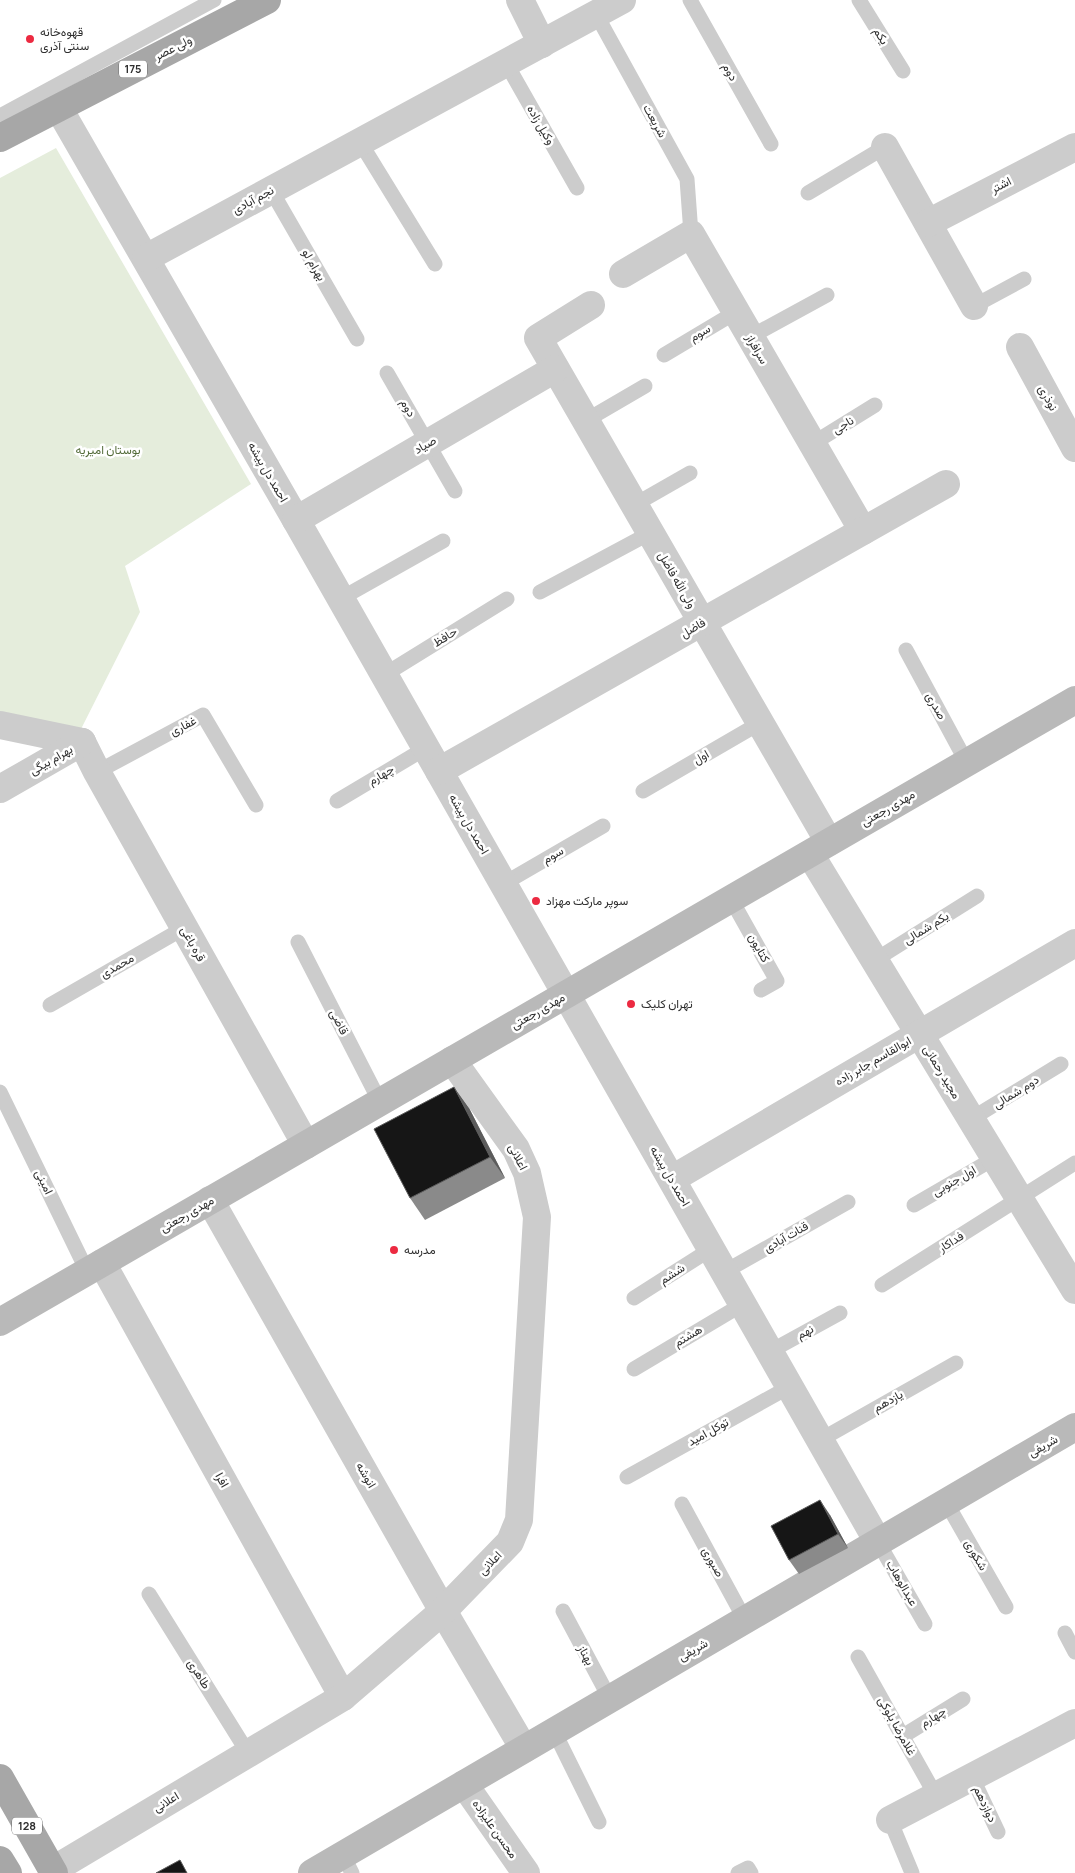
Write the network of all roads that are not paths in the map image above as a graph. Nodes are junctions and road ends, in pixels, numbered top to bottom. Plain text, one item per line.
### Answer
1 (214, 0) edge
2 (267, 0) edge
3 (520, 0) edge
4 (622, 0) edge
5 (690, 0) edge
6 (859, 0) edge
7 (596, 14) junction
8 (542, 44) junction
9 (506, 63) junction
10 (903, 71) dead end
11 (58, 108) junction
12 (0, 116) edge
13 (0, 138) edge
14 (360, 142) junction
15 (771, 144) dead end
16 (885, 146) joint
17 (1075, 147) edge
18 (577, 188) dead end
19 (271, 190) junction
20 (808, 193) dead end
21 (928, 223) junction
22 (690, 234) junction
23 (146, 258) junction
24 (435, 264) dead end
25 (624, 274) dead end
26 (1024, 278) dead end
27 (827, 295) dead end
28 (591, 306) dead end
29 (974, 306) joint
30 (736, 312) junction
31 (750, 337) junction
32 (357, 339) dead end
33 (1020, 347) dead end
34 (664, 354) dead end
35 (555, 369) junction
36 (388, 373) dead end
37 (645, 386) dead end
38 (875, 405) dead end
39 (586, 421) junction
40 (1073, 439) edge
41 (428, 443) junction
42 (812, 444) junction
43 (690, 473) dead end
44 (946, 484) dead end
45 (455, 491) dead end
46 (634, 505) junction
47 (296, 520) junction
48 (863, 531) junction
49 (650, 533) junction
50 (443, 541) dead end
51 (540, 592) dead end
52 (340, 599) junction
53 (507, 599) dead end
54 (702, 622) junction
55 (906, 650) dead end
56 (384, 675) junction
57 (1075, 700) edge
58 (760, 723) junction
59 (0, 725) edge
60 (82, 742) junction
61 (426, 748) junction
62 (967, 763) junction
63 (97, 772) junction
64 (439, 772) junction
65 (0, 789) edge
66 (642, 791) dead end
67 (336, 801) dead end
68 (256, 805) dead end
69 (603, 826) dead end
70 (820, 848) junction
71 (503, 884) junction
72 (977, 896) dead end
73 (731, 899) junction
74 (184, 928) junction
75 (298, 942) dead end
76 (1075, 943) edge
77 (875, 960) junction
78 (761, 990) dead end
79 (566, 995) junction
80 (50, 1005) dead end
81 (920, 1034) junction
82 (452, 1060) junction
83 (1061, 1064) dead end
84 (0, 1092) edge
85 (380, 1102) junction
86 (971, 1119) junction
87 (306, 1145) junction
88 (995, 1158) junction
89 (1075, 1163) edge
90 (672, 1179) junction
91 (1020, 1199) junction
92 (210, 1200) junction
93 (848, 1202) dead end
94 (914, 1205) dead end
95 (711, 1249) junction
96 (94, 1267) junction
97 (724, 1272) junction
98 (882, 1285) dead end
99 (1075, 1290) edge
100 (634, 1298) dead end
101 (743, 1304) junction
102 (840, 1313) dead end
103 (0, 1322) edge
104 (769, 1352) junction
105 (956, 1363) dead end
106 (634, 1369) dead end
107 (790, 1387) junction
108 (1075, 1427) edge
109 (820, 1440) junction
110 (627, 1477) dead end
111 (946, 1502) junction
112 (682, 1504) dead end
113 (878, 1542) junction
114 (149, 1594) dead end
115 (1006, 1607) dead end
116 (444, 1611) junction
117 (563, 1611) dead end
118 (745, 1620) junction
119 (926, 1624) dead end
120 (1065, 1633) dead end
121 (1075, 1652) edge
122 (858, 1657) dead end
123 (343, 1697) junction
124 (610, 1699) junction
125 (963, 1699) dead end
126 (1075, 1723) edge
127 (554, 1731) junction
128 (903, 1736) junction
129 (524, 1749) junction
130 (248, 1753) junction
131 (972, 1777) junction
132 (0, 1778) edge
133 (464, 1784) junction
134 (936, 1796) junction
135 (890, 1820) joint
136 (599, 1822) dead end
137 (998, 1832) dead end
138 (0, 1860) edge
139 (348, 1864) edge
140 (53, 1872) edge
141 (8, 1873) edge
142 (312, 1873) edge
143 (526, 1873) edge
144 (738, 1873) edge
145 (751, 1873) edge
146 (912, 1873) edge

1 - 12 lane
2 - 11 main road, ولی عصر / 175
3 - 8 street
4 - 7 street, نجم آبادی
5 - 15 lane, دوم
6 - 10 lane, یکم
7 - 8 street, نجم آبادی
7 - 22 lane, شریعت
8 - 9 street, نجم آبادی
9 - 14 street, نجم آبادی
9 - 18 lane, وکیل زاده
11 - 13 main road, ولی عصر / 175
11 - 23 street, احمد دل پیشه
14 - 19 street, نجم آبادی
14 - 24 lane
16 - 20 lane
16 - 21 street
17 - 21 street, اشتر
19 - 23 street, نجم آبادی
19 - 32 lane, بهرام لو
21 - 29 street
22 - 25 street
22 - 30 street, سرافراز
23 - 47 street, احمد دل پیشه
26 - 29 lane
27 - 31 lane
28 - 35 street, ولی الله فاضل
30 - 31 street, سرافراز
30 - 34 lane, سوم
31 - 42 street, سرافراز
33 - 40 street, نوذری
35 - 39 street, ولی الله فاضل
35 - 41 street, صیاد
36 - 41 lane, دوم
37 - 39 lane
38 - 42 lane, ناجی
39 - 46 street, ولی الله فاضل
41 - 45 lane
41 - 47 street, صیاد
42 - 48 street, سرافراز
43 - 46 lane
44 - 48 street, فاضل
46 - 49 street, ولی الله فاضل
47 - 52 street, احمد دل پیشه
48 - 54 street, فاضل
49 - 51 lane
49 - 54 street, ولی الله فاضل
50 - 52 lane
52 - 56 street, احمد دل پیشه
53 - 56 lane, حافظ
54 - 58 street, ولی الله فاضل
54 - 64 street, فاضل
55 - 62 lane, صدری
56 - 61 street, احمد دل پیشه
57 - 62 street, مهدی رجعتی
58 - 66 lane, اول
58 - 70 street, ولی الله فاضل
59 - 60 street, بهرام بیگی
60 - 63 street, قره باغی
60 - 65 street, بهرام بیگی
61 - 64 street, احمد دل پیشه
61 - 67 lane, چهارم
62 - 70 street, مهدی رجعتی
63 - 68 lane, غفاری
63 - 74 street, قره باغی
64 - 71 street, احمد دل پیشه
69 - 71 lane, سوم
70 - 73 street, مهدی رجعتی
70 - 77 street, مجید رحمانی
71 - 79 street, احمد دل پیشه
72 - 77 lane, یکم شمالی
73 - 78 lane, کتایون
73 - 79 street, مهدی رجعتی
74 - 80 lane, محمدی
74 - 87 street, قره باغی
75 - 85 lane, قاضی
76 - 81 street, ابوالقاسم جابر زاده
77 - 81 street, مجید رحمانی
79 - 82 street, مهدی رجعتی
79 - 90 street, احمد دل پیشه
81 - 86 street, مجید رحمانی
81 - 90 street, ابوالقاسم جابر زاده
82 - 85 street, مهدی رجعتی
82 - 116 street, اعلانی
83 - 86 lane, دوم شمالی
84 - 96 lane, امینی
85 - 87 street, مهدی رجعتی
86 - 88 street, مجید رحمانی
87 - 92 street, مهدی رجعتی
88 - 91 street, مجید رحمانی
88 - 94 lane, اول جنوبی
89 - 91 lane, فداکار
90 - 95 street, احمد دل پیشه
91 - 98 lane, فداکار
91 - 99 street, مجید رحمانی
92 - 96 street, مهدی رجعتی
92 - 116 street, انوشه
93 - 97 lane, قنات آبادی
95 - 97 street, احمد دل پیشه
95 - 100 lane, ششم
96 - 103 street, مهدی رجعتی
96 - 123 street, افرا
97 - 101 street, احمد دل پیشه
101 - 104 street, احمد دل پیشه
101 - 106 lane, هشتم
102 - 104 lane, نهم
104 - 107 street, احمد دل پیشه
105 - 109 lane, یازدهم
107 - 109 street, احمد دل پیشه
107 - 110 lane, توکل امید
108 - 111 street, شریفی
109 - 113 street, احمد دل پیشه
111 - 113 street, شریفی
111 - 115 lane, شکوری
112 - 118 lane, صبوری
113 - 118 street, شریفی
113 - 119 lane, عبدالوهاب
114 - 130 lane, طاهری
116 - 123 street, اعلانی
116 - 129 street, انوشه
117 - 124 lane, بهناز
118 - 124 street, شریفی
120 - 121 lane
122 - 128 lane, غلامرضا بلوکی
123 - 130 street, اعلانی
124 - 127 street, شریفی
125 - 128 lane, چهارم
126 - 131 street
127 - 129 street, شریفی
127 - 136 lane
128 - 134 lane, غلامرضا بلوکی
129 - 133 street, شریفی
130 - 140 street, اعلانی
131 - 134 street
131 - 137 lane, دوازدهم
132 - 140 main road, 128
133 - 139 street, شریفی
133 - 143 street, محسن علیزاده
134 - 135 street
135 - 146 lane
138 - 141 main road
139 - 142 street, شریفی
144 - 145 lane

